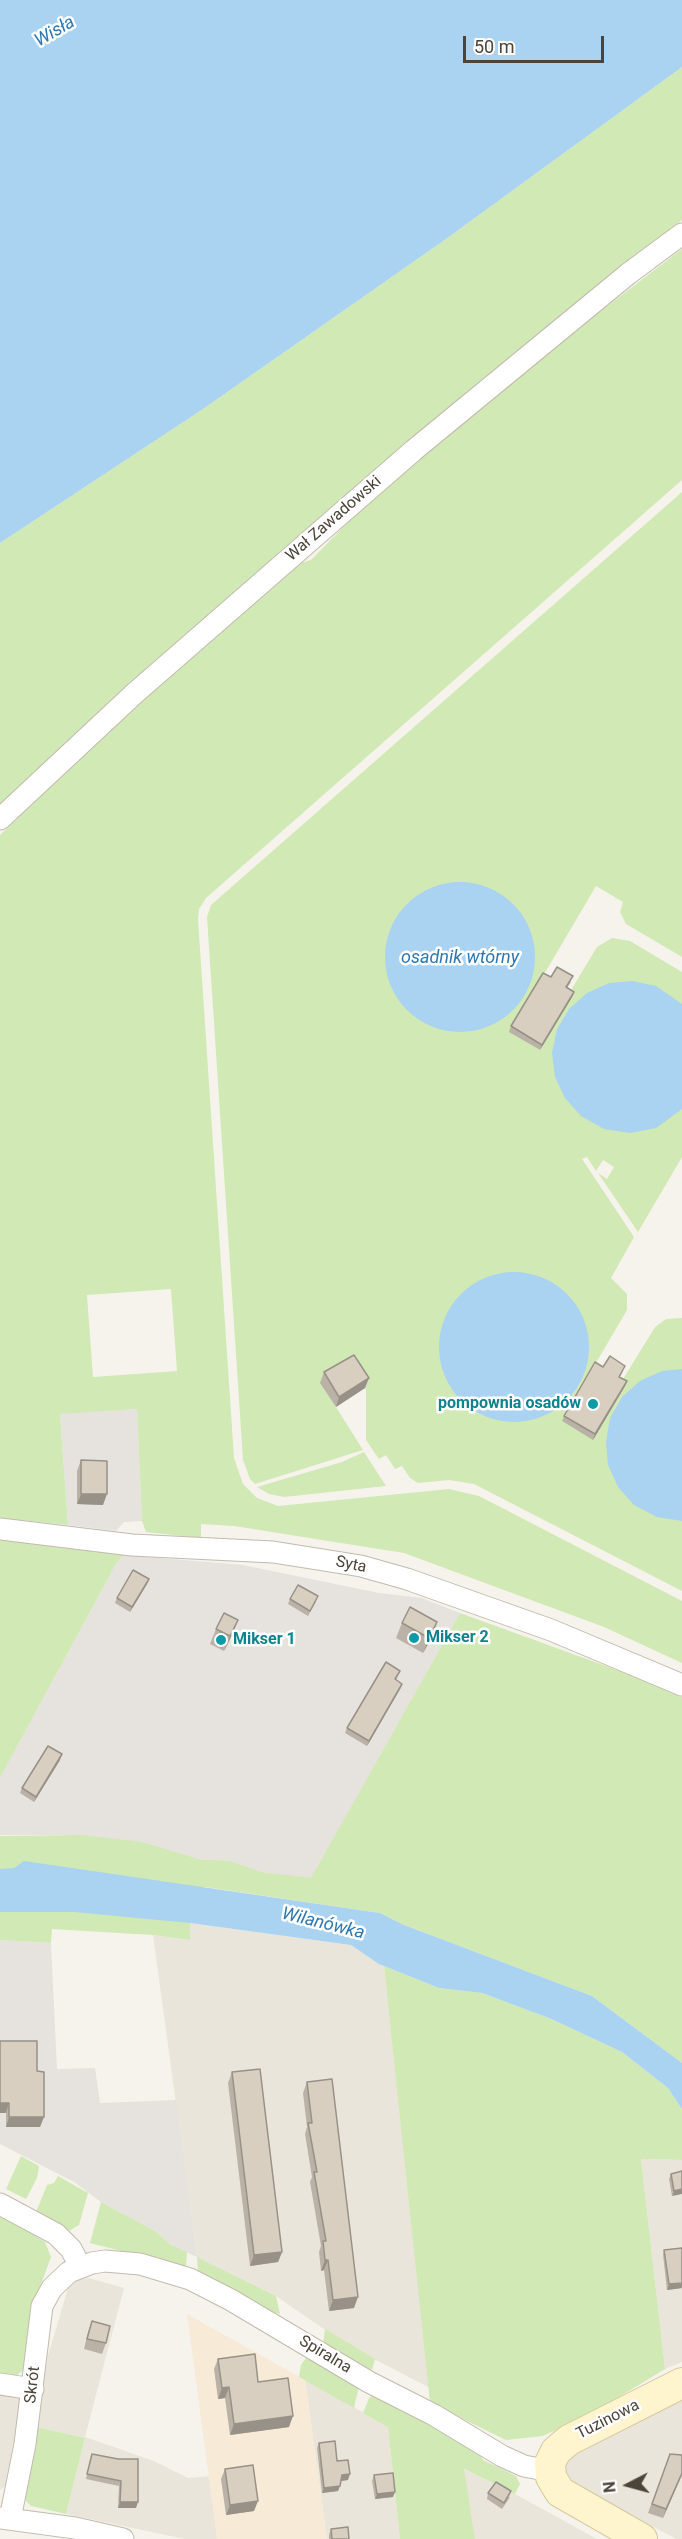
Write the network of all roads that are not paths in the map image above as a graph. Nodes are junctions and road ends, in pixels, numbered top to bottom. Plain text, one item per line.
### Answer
1 (682, 234) edge
2 (0, 819) edge
3 (0, 1529) edge
4 (682, 1685) edge
5 (0, 2204) edge
6 (80, 2266) junction
7 (682, 2383) edge
8 (0, 2384) edge
9 (33, 2389) junction
10 (550, 2470) junction
11 (5, 2518) edge
12 (123, 2539) edge
13 (642, 2539) edge

1 - 2 street, Wał Zawadowski
3 - 4 street, Syta
5 - 6 street
6 - 9 street, Skrót
6 - 10 street, Spiralna
7 - 10 street, Tuzinowa
8 - 9 street
9 - 11 street, Skrót
10 - 13 street
11 - 12 street

